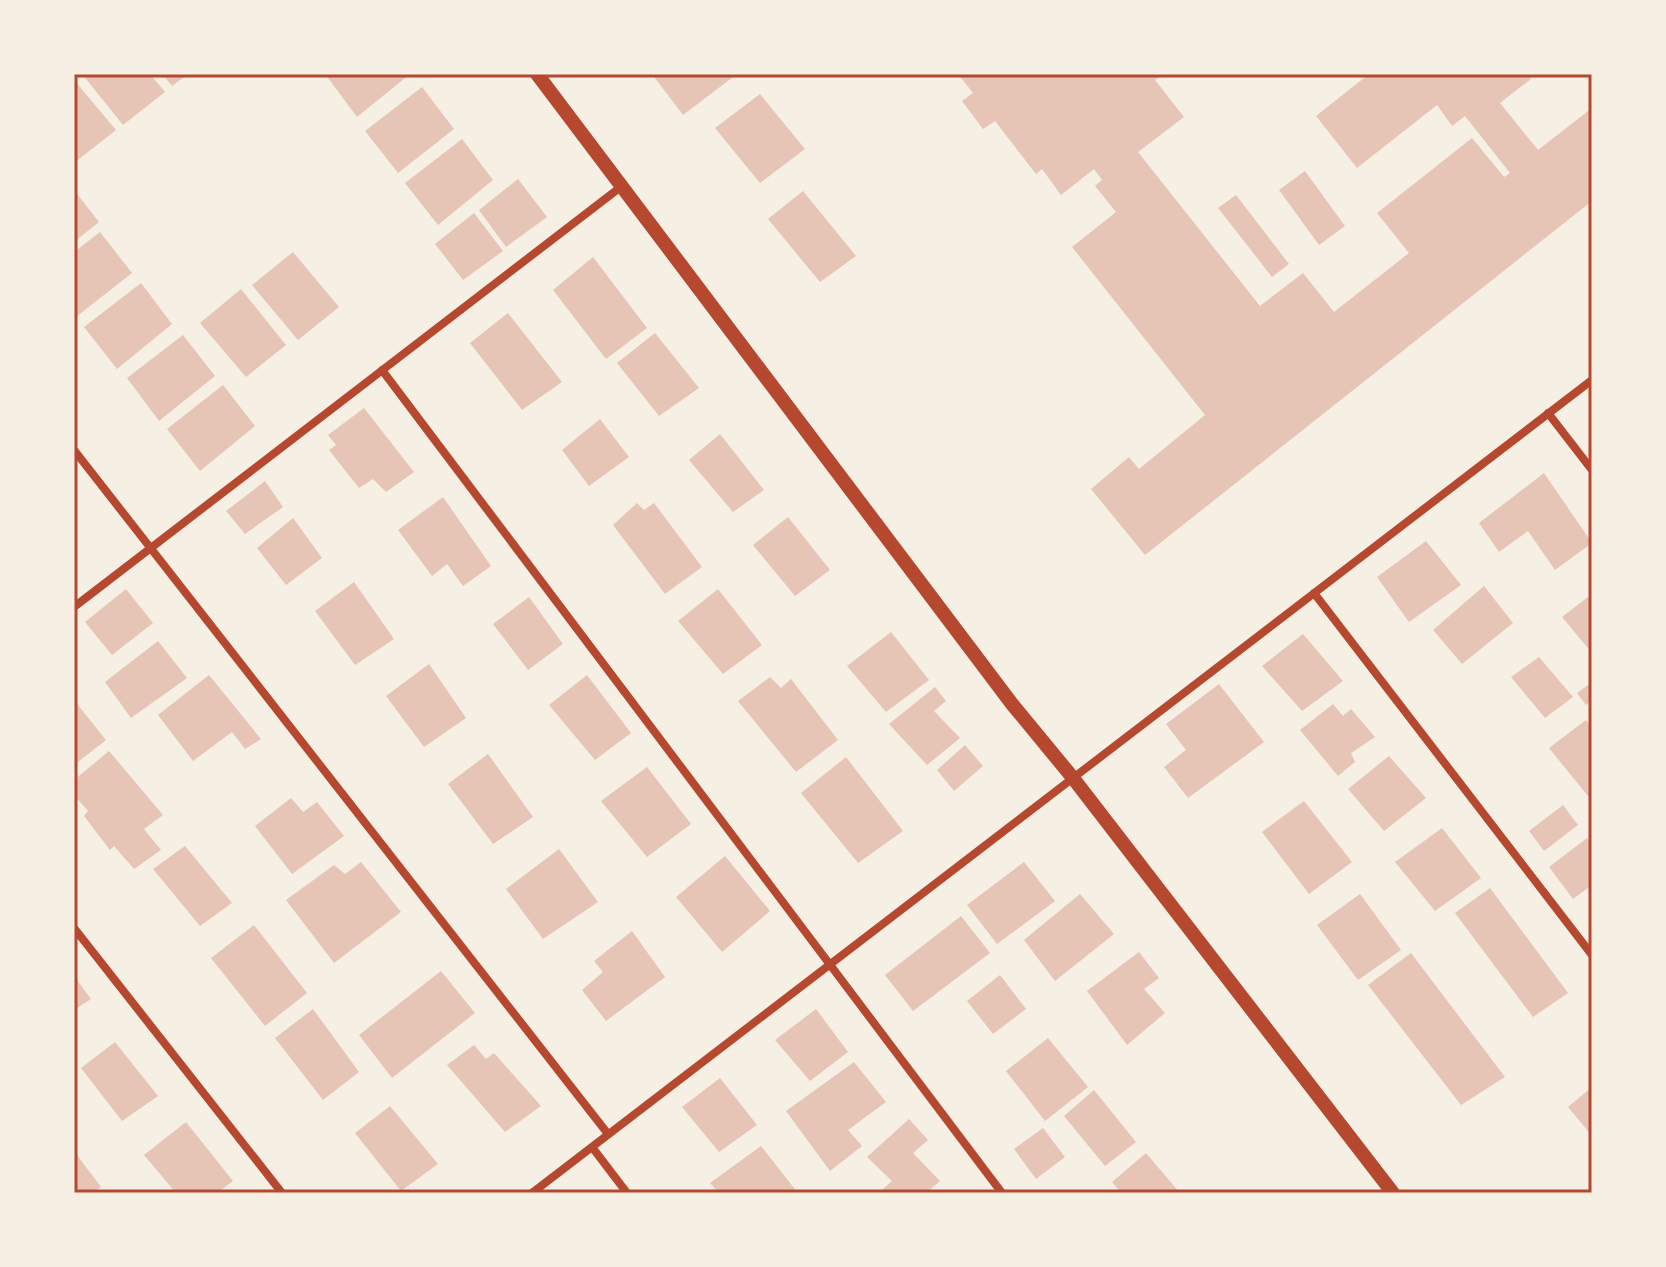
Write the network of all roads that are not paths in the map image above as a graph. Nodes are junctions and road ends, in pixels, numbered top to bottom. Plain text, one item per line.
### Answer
1 (537, 74) edge
2 (623, 185) junction
3 (382, 370) junction
4 (1592, 380) edge
5 (1548, 413) junction
6 (74, 450) edge
7 (1592, 470) edge
8 (150, 548) junction
9 (1314, 593) junction
10 (74, 607) edge
11 (1073, 778) junction
12 (74, 928) edge
13 (1592, 955) edge
14 (829, 965) junction
15 (608, 1134) junction
16 (592, 1147) junction
17 (282, 1193) edge
18 (532, 1193) edge
19 (627, 1193) edge
20 (1002, 1193) edge
21 (1393, 1193) edge

1 - 2 street
2 - 3 street
2 - 11 street
3 - 8 street
3 - 14 street
4 - 5 street
5 - 7 street
5 - 9 street
6 - 8 street
8 - 10 street
8 - 15 street
9 - 11 street
9 - 13 street
11 - 14 street
11 - 21 street
12 - 17 street
14 - 15 street
14 - 20 street
15 - 16 street
16 - 18 street
16 - 19 street

